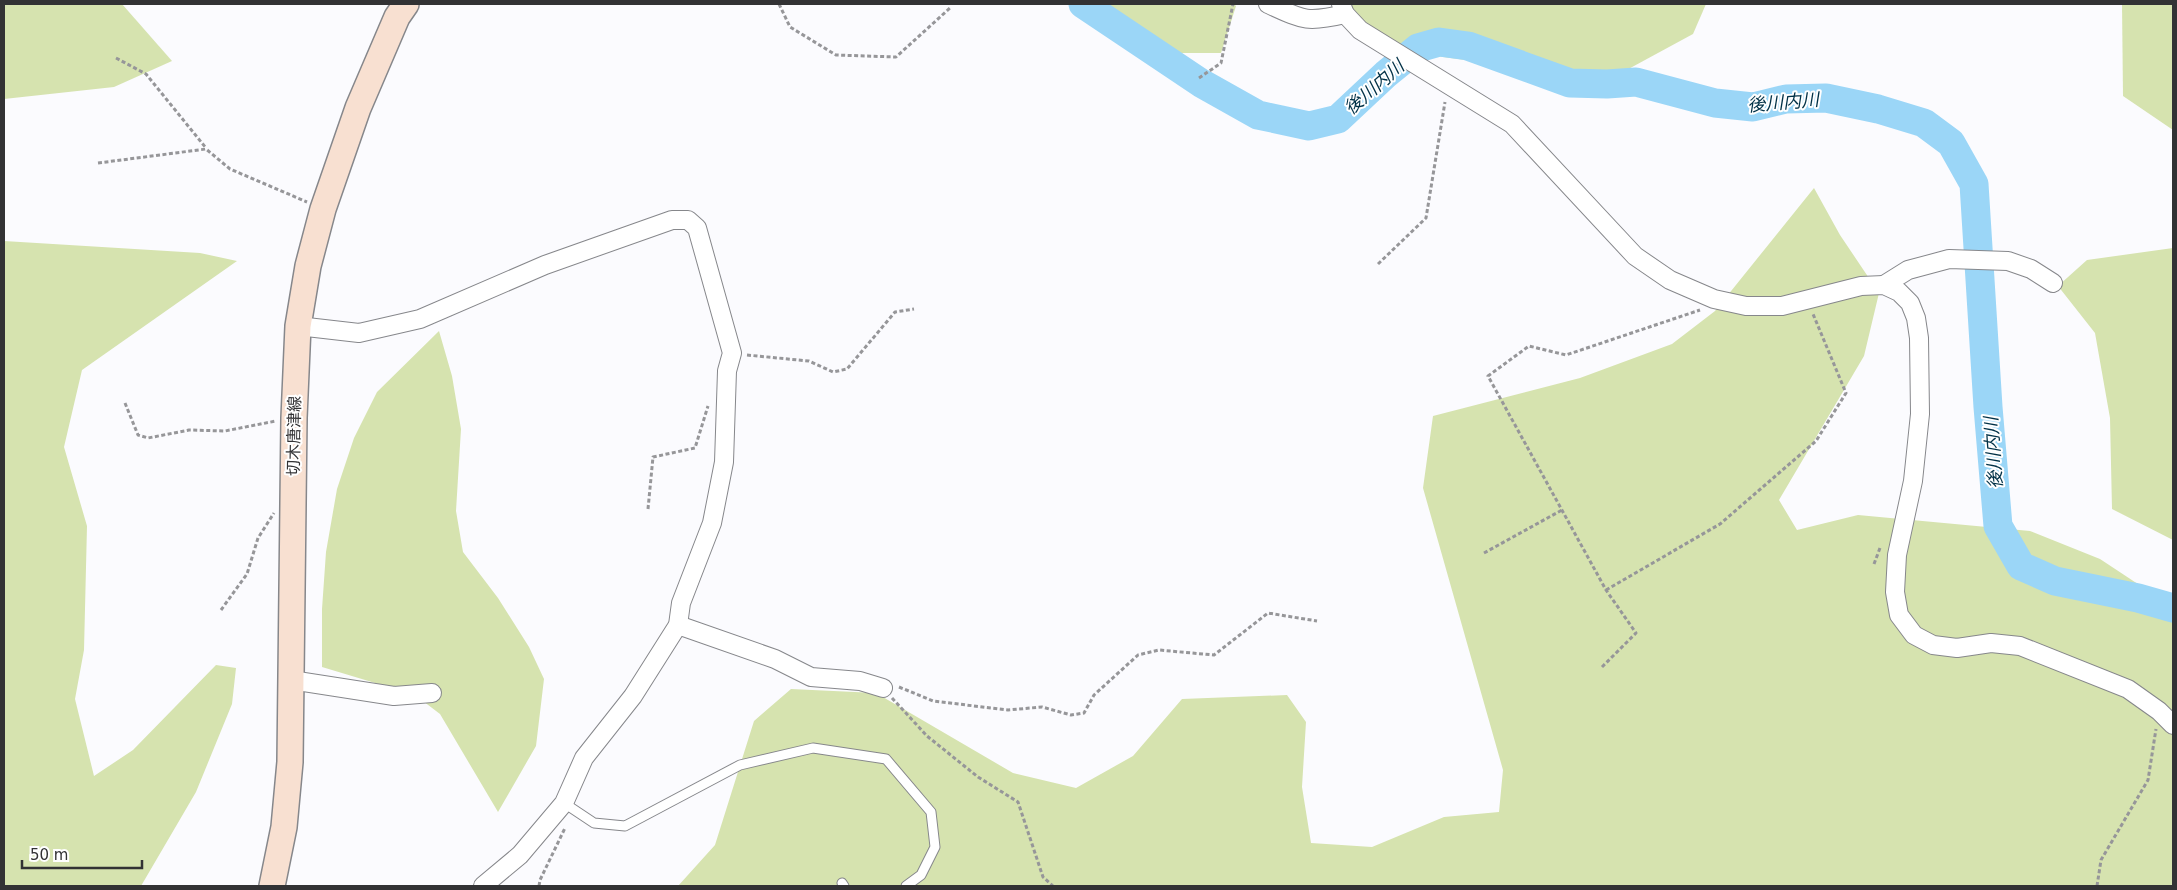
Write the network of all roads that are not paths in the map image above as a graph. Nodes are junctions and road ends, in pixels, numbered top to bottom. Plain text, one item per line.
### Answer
1 (406, 4) edge
2 (1268, 4) edge
3 (1343, 9) edge
4 (2053, 283) dead end
5 (1884, 285) junction
6 (298, 326) junction
7 (678, 625) junction
8 (291, 680) junction
9 (883, 688) road end
10 (432, 693) dead end
11 (2173, 725) edge
12 (564, 803) junction
13 (272, 886) edge
14 (483, 886) edge
15 (906, 886) edge

1 - 6 main road, 切木唐津線
2 - 3 street
3 - 5 street
4 - 5 street
5 - 11 street
6 - 7 street
6 - 8 main road, 切木唐津線
7 - 9 street
7 - 12 street
8 - 10 street
8 - 13 main road, 切木唐津線
12 - 14 street
12 - 15 lane

